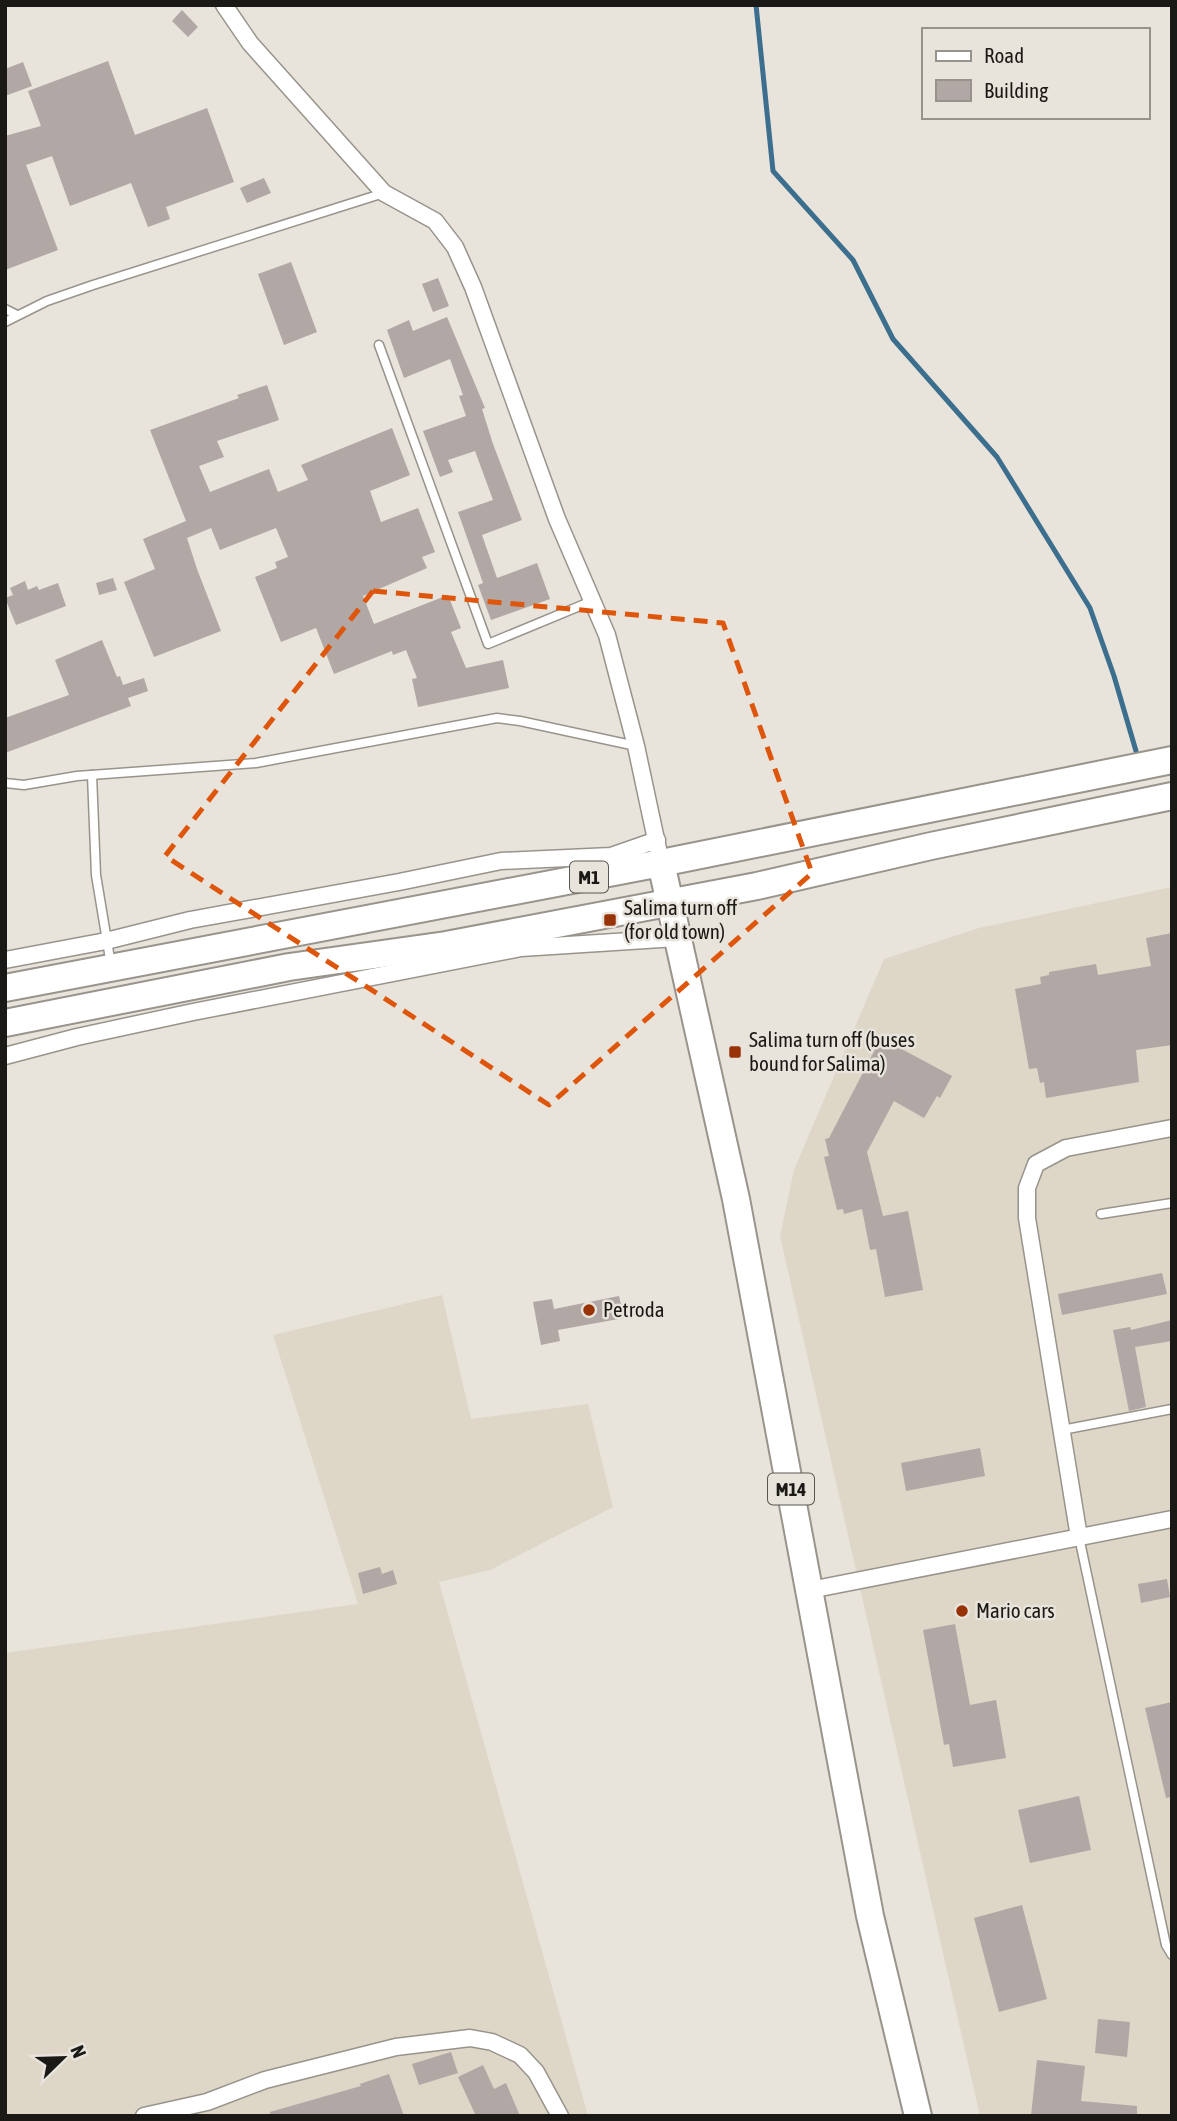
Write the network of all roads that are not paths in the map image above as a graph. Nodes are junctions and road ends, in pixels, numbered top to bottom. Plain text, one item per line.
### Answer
1 (224, 5) edge
2 (384, 193) junction
3 (5, 309) edge
4 (17, 316) junction
5 (5, 322) edge
6 (379, 345) dead end
7 (592, 601) junction
8 (636, 746) junction
9 (1172, 760) edge
10 (92, 775) junction
11 (5, 783) edge
12 (1172, 796) edge
13 (659, 852) junction
14 (669, 903) junction
15 (677, 938) junction
16 (106, 941) junction
17 (5, 960) edge
18 (112, 968) junction
19 (5, 988) edge
20 (5, 1023) edge
21 (5, 1056) edge
22 (1172, 1128) edge
23 (1172, 1203) edge
24 (1101, 1214) dead end
25 (1172, 1409) edge
26 (1062, 1430) junction
27 (1172, 1519) edge
28 (1079, 1537) junction
29 (810, 1590) junction
30 (1172, 1955) edge
31 (144, 2116) edge
32 (560, 2116) edge
33 (918, 2116) edge

1 - 2 street
2 - 4 lane
2 - 7 street
3 - 4 lane
4 - 5 lane
6 - 7 lane
7 - 8 street
8 - 10 lane
8 - 13 street
9 - 13 highway, M1
10 - 11 lane
10 - 16 lane
12 - 14 highway, M1
13 - 14 highway, M14
13 - 16 street
13 - 18 highway, M1
14 - 15 highway, M14
14 - 20 highway, M1
15 - 21 street
15 - 29 highway, M14
16 - 17 street
16 - 18 lane
18 - 19 highway, M1
22 - 26 street
23 - 24 lane
25 - 26 lane
26 - 28 street
27 - 28 street
28 - 29 street
28 - 30 lane
29 - 33 highway, M14
31 - 32 street

